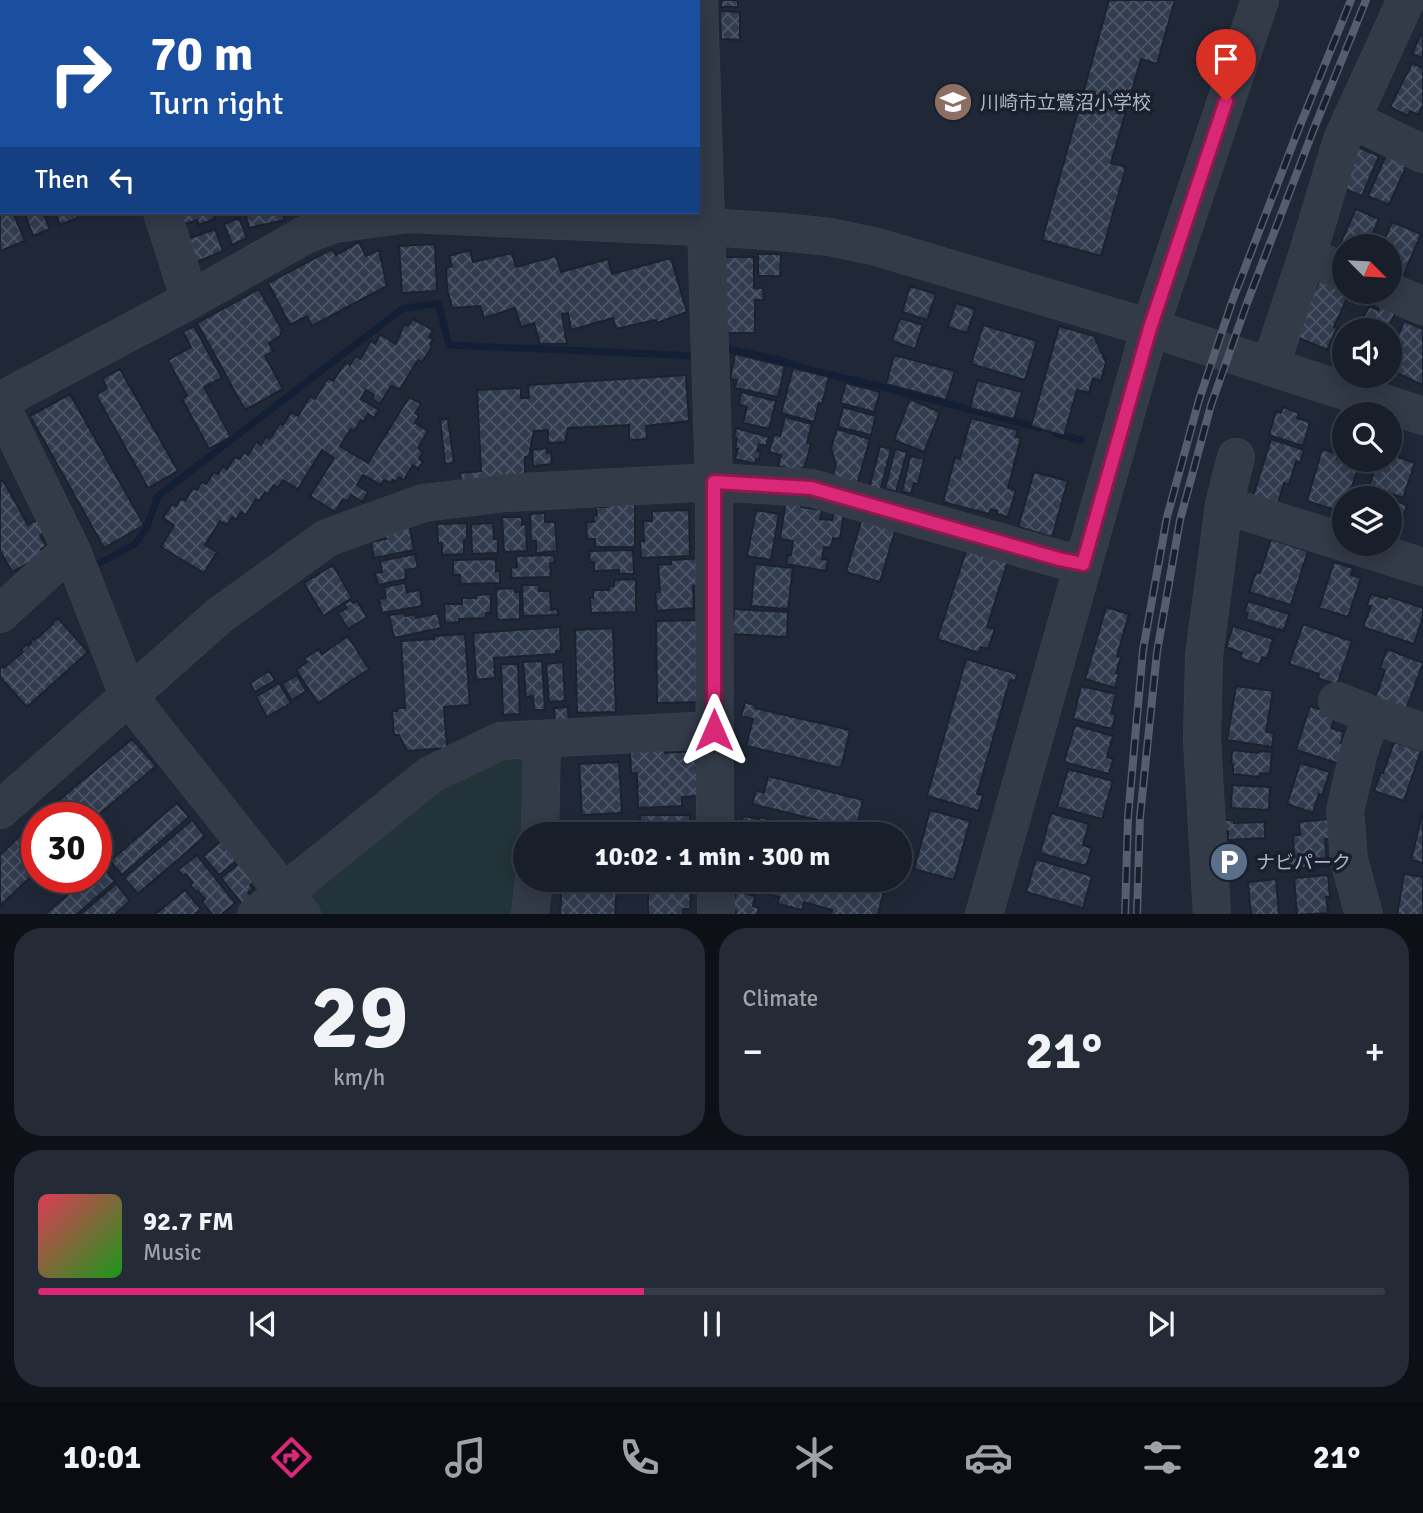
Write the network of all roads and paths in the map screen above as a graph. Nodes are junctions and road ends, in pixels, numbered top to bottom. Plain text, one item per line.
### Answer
1 (1260, 0) edge
2 (1406, 0) edge
3 (700, 32) edge
4 (1351, 120) junction
5 (1423, 153) edge
6 (163, 214) edge
7 (532, 215) edge
8 (301, 223) edge
9 (706, 227) junction
10 (1307, 256) junction
11 (1332, 267) edge
12 (1402, 297) edge
13 (190, 300) junction
14 (1423, 306) edge
15 (1150, 328) junction
16 (1270, 367) junction
17 (0, 403) edge
18 (1423, 416) edge
19 (1236, 457) dead end
20 (714, 482) junction
21 (1224, 505) junction
22 (1332, 538) edge
23 (71, 549) junction
24 (1386, 556) edge
25 (1083, 564) junction
26 (1423, 568) edge
27 (0, 614) edge
28 (129, 697) junction
29 (1337, 701) dead end
30 (1372, 715) junction
31 (714, 730) junction
32 (1423, 732) edge
33 (542, 739) junction
34 (0, 810) edge
35 (540, 822) edge
36 (715, 822) edge
37 (533, 892) edge
38 (716, 892) edge
39 (293, 904) edge
40 (259, 914) edge
41 (530, 914) edge
42 (716, 914) edge
43 (984, 914) edge
44 (1212, 914) edge
45 (1364, 914) edge

1 - 15 street
2 - 4 street
3 - 9 street
4 - 5 street
4 - 10 street
6 - 13 street
7 - 8 street
7 - 9 street
8 - 13 street
9 - 15 street
9 - 20 street
10 - 11 street
10 - 16 street
12 - 14 street
13 - 17 street
15 - 16 street
15 - 25 street
16 - 18 street
17 - 23 street
19 - 21 street
20 - 25 street
20 - 28 street
20 - 31 street
21 - 22 street
21 - 44 street
23 - 27 street
23 - 28 street
24 - 26 street
25 - 43 street
28 - 34 street
28 - 39 street
29 - 30 street
30 - 32 street
30 - 45 street
31 - 33 street
31 - 36 street
33 - 35 street
33 - 39 street
37 - 41 street
38 - 42 street
39 - 40 street

